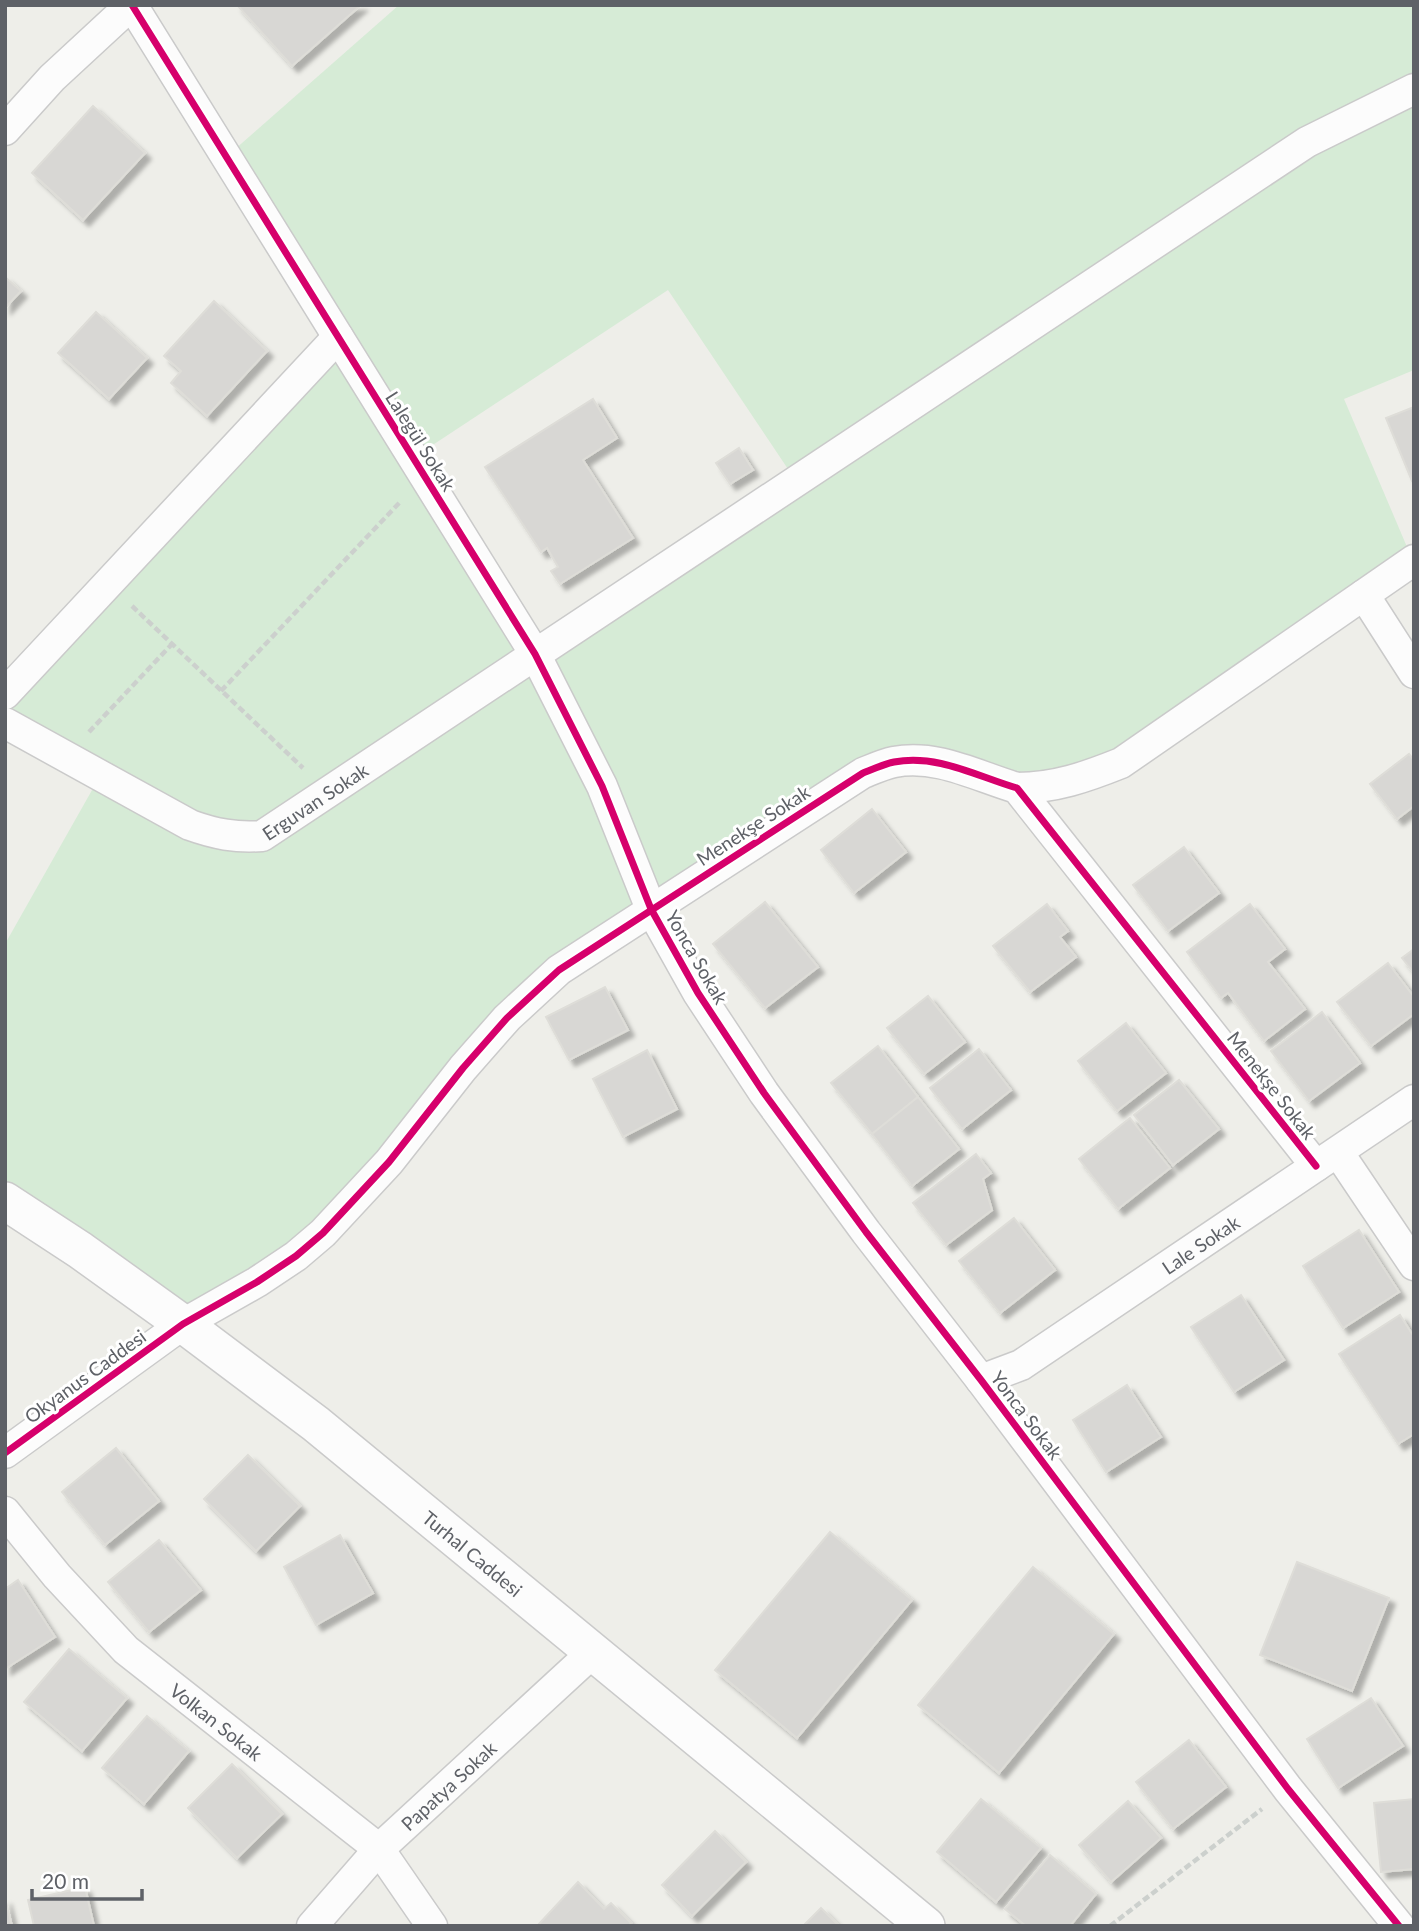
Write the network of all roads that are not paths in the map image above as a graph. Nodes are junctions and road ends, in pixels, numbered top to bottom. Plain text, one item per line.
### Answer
1 (131, 5) edge
2 (1414, 89) edge
3 (5, 130) edge
4 (338, 337) junction
5 (1414, 560) edge
6 (1364, 595) junction
7 (535, 654) junction
8 (1414, 673) edge
9 (5, 694) edge
10 (5, 723) edge
11 (1017, 788) junction
12 (651, 909) junction
13 (1414, 1100) edge
14 (1327, 1159) junction
15 (5, 1202) edge
16 (1414, 1265) edge
17 (183, 1324) junction
18 (981, 1380) junction
19 (5, 1454) edge
20 (5, 1512) edge
21 (592, 1653) junction
22 (379, 1849) junction
23 (312, 1926) edge
24 (432, 1926) edge
25 (926, 1926) edge
26 (1399, 1926) edge

1 - 3 street
1 - 4 street, Lalegül Sokak
2 - 7 street, Erguvan Sokak
4 - 7 street, Lalegül Sokak
4 - 9 street
5 - 6 street
6 - 8 street
6 - 11 street
7 - 10 street, Erguvan Sokak
7 - 12 street, Lalegül Sokak
11 - 12 street, Menekşe Sokak
11 - 14 street, Menekşe Sokak
12 - 17 street, Menekşe Sokak
12 - 18 street, Yonca Sokak
13 - 14 street, Lale Sokak
14 - 16 street, Menekşe Sokak
14 - 18 street, Lale Sokak
15 - 17 street, Turhal Caddesi
17 - 19 street, Okyanus Caddesi
17 - 21 street, Turhal Caddesi
18 - 26 street, Yonca Sokak
20 - 22 street, Volkan Sokak
21 - 22 street, Papatya Sokak
21 - 25 street, Turhal Caddesi
22 - 23 street, Papatya Sokak
22 - 24 street, Volkan Sokak

